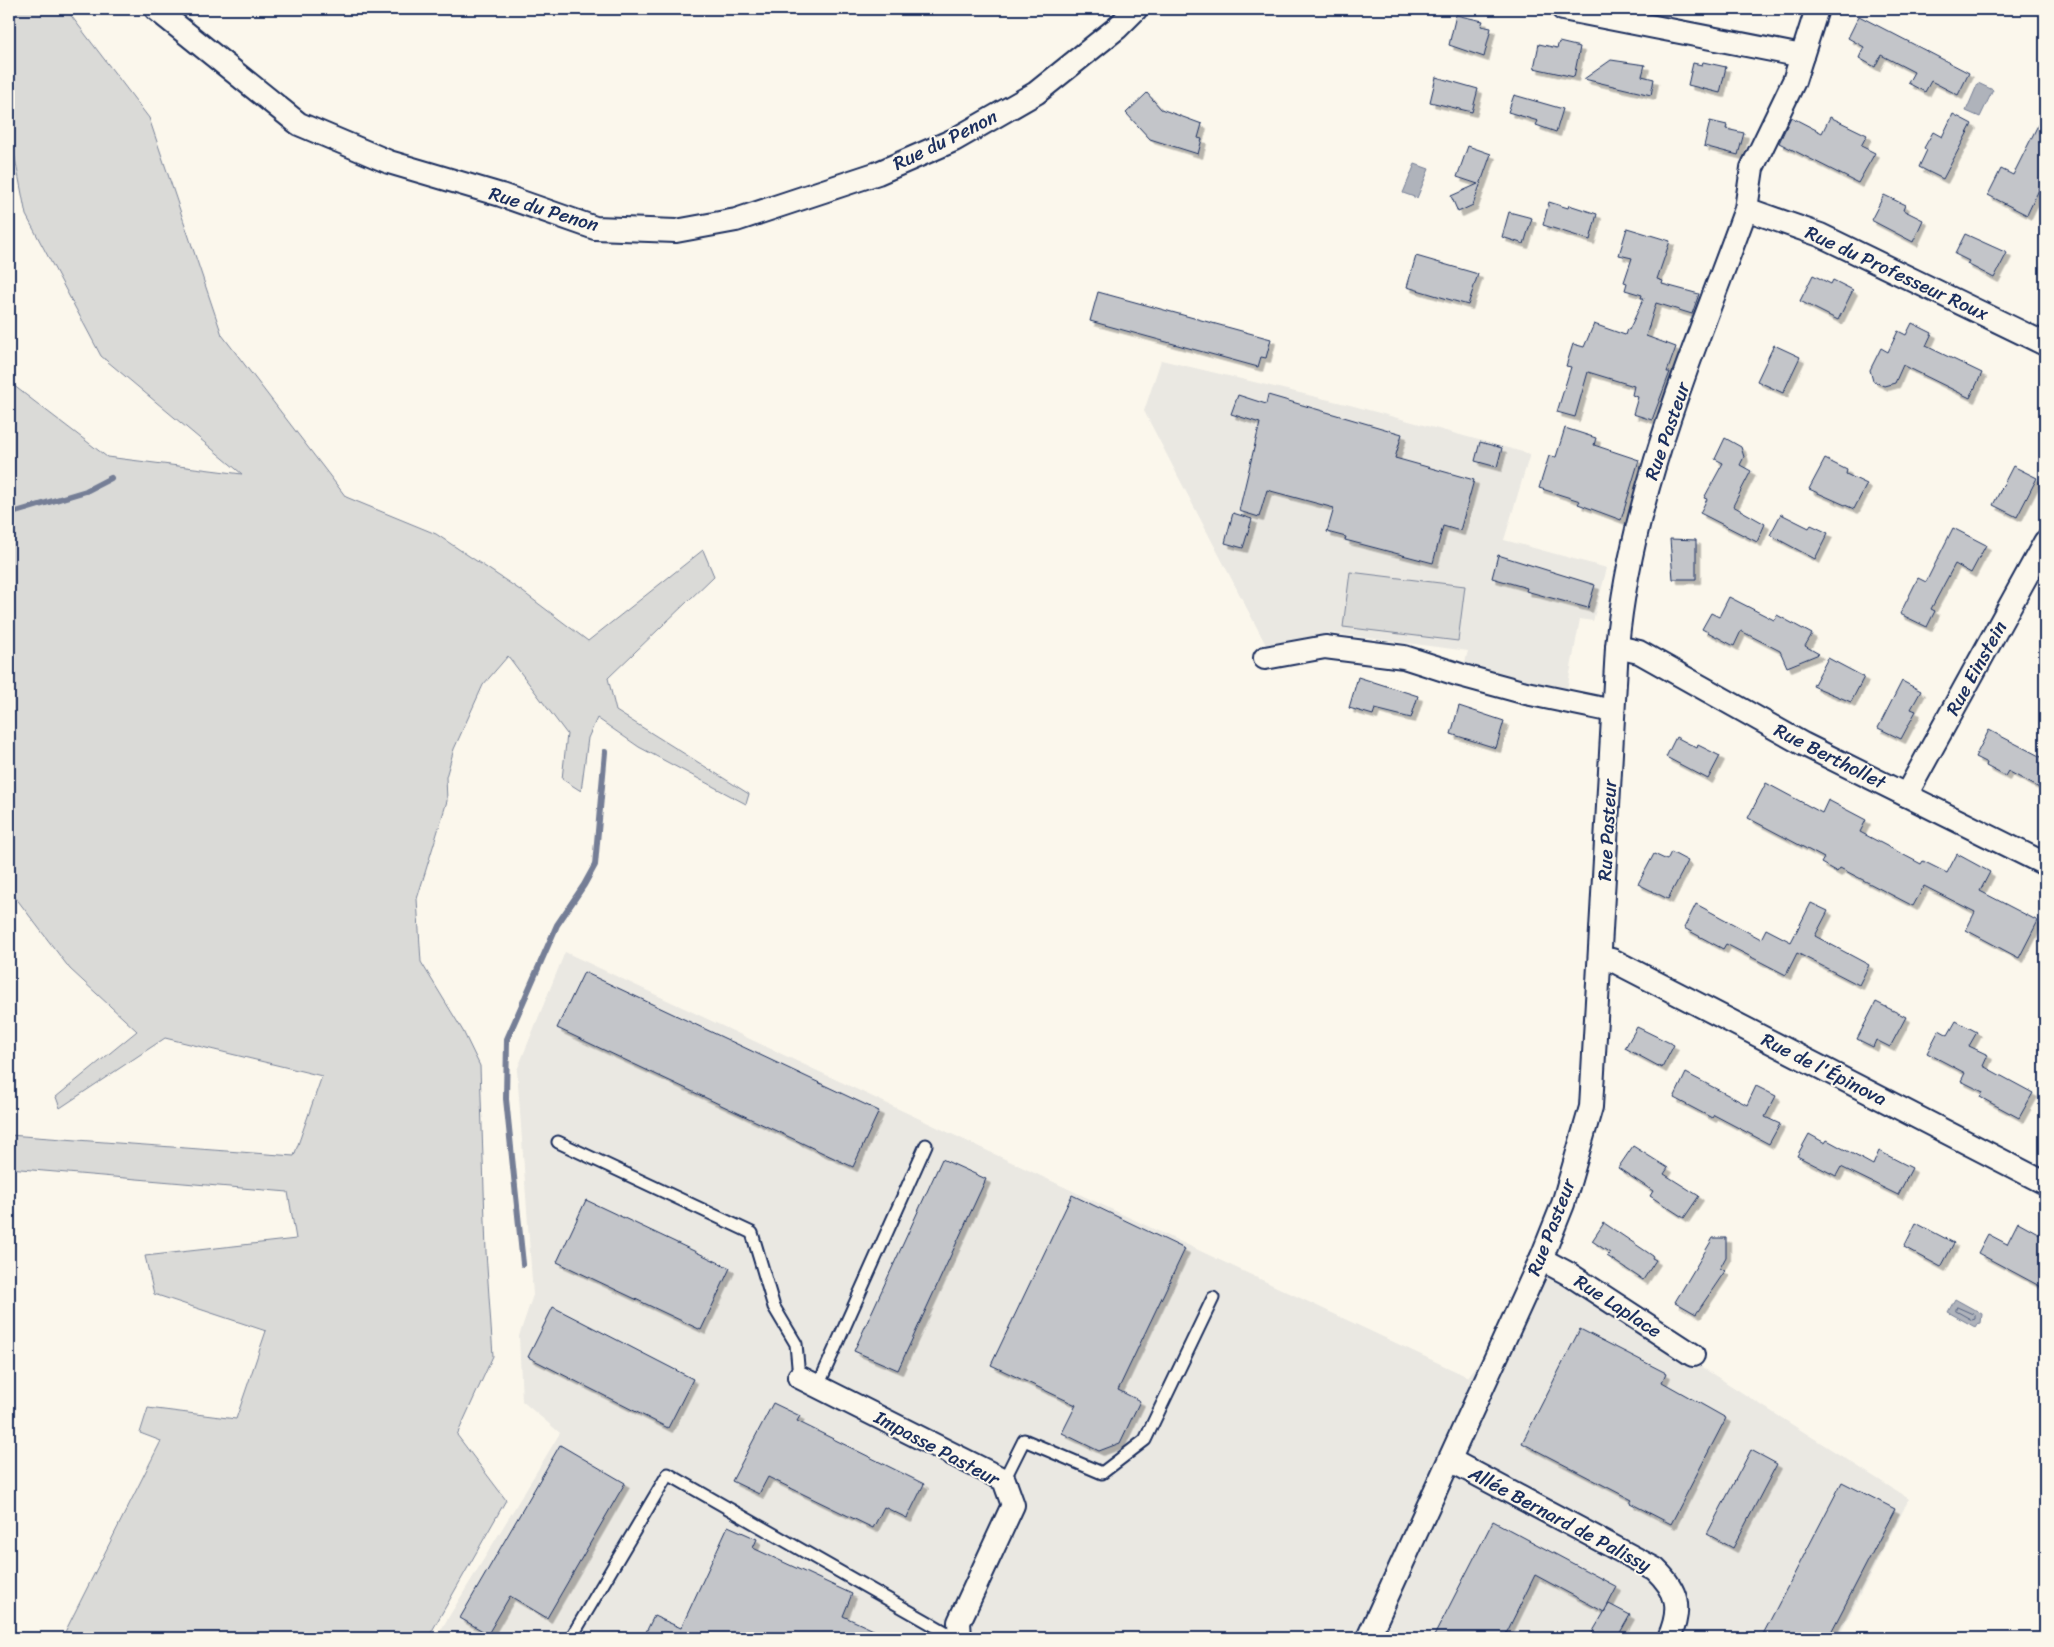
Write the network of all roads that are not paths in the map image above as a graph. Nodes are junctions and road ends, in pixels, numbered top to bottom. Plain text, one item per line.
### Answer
1 (156, 9) edge
2 (1136, 9) edge
3 (1563, 9) edge
4 (1817, 9) edge
5 (1802, 56) junction
6 (1746, 209) junction
7 (2045, 344) edge
8 (2045, 542) edge
9 (1617, 647) junction
10 (1265, 658) dead end
11 (1613, 712) junction
12 (1906, 795) junction
13 (2045, 864) edge
14 (1601, 958) junction
15 (558, 1142) dead end
16 (926, 1145) dead end
17 (2045, 1183) edge
18 (1541, 1259) junction
19 (1213, 1298) dead end
20 (1693, 1355) dead end
21 (809, 1381) junction
22 (1450, 1460) junction
23 (1004, 1480) junction
24 (571, 1638) edge
25 (958, 1638) edge
26 (1368, 1638) edge
27 (1669, 1638) edge

1 - 2 street, Rue du Penon
3 - 5 street
4 - 5 street, Rue Pasteur
5 - 6 street, Rue Pasteur
6 - 7 street, Rue du Professeur Roux
6 - 9 street, Rue Pasteur
8 - 12 street, Rue Einstein
9 - 11 street, Rue Pasteur
9 - 12 street, Rue Berthollet
10 - 11 street
11 - 14 street, Rue Pasteur
12 - 13 street, Rue Berthollet
14 - 17 street, Rue de l'Épinova
14 - 18 street, Rue Pasteur
15 - 21 lane
16 - 21 lane
18 - 20 street, Rue Laplace
18 - 22 street, Rue Pasteur
19 - 23 lane
21 - 23 street, Impasse Pasteur
22 - 26 street, Rue Pasteur
22 - 27 street, Allée Bernard de Palissy
23 - 25 street, Impasse Pasteur
24 - 25 lane

